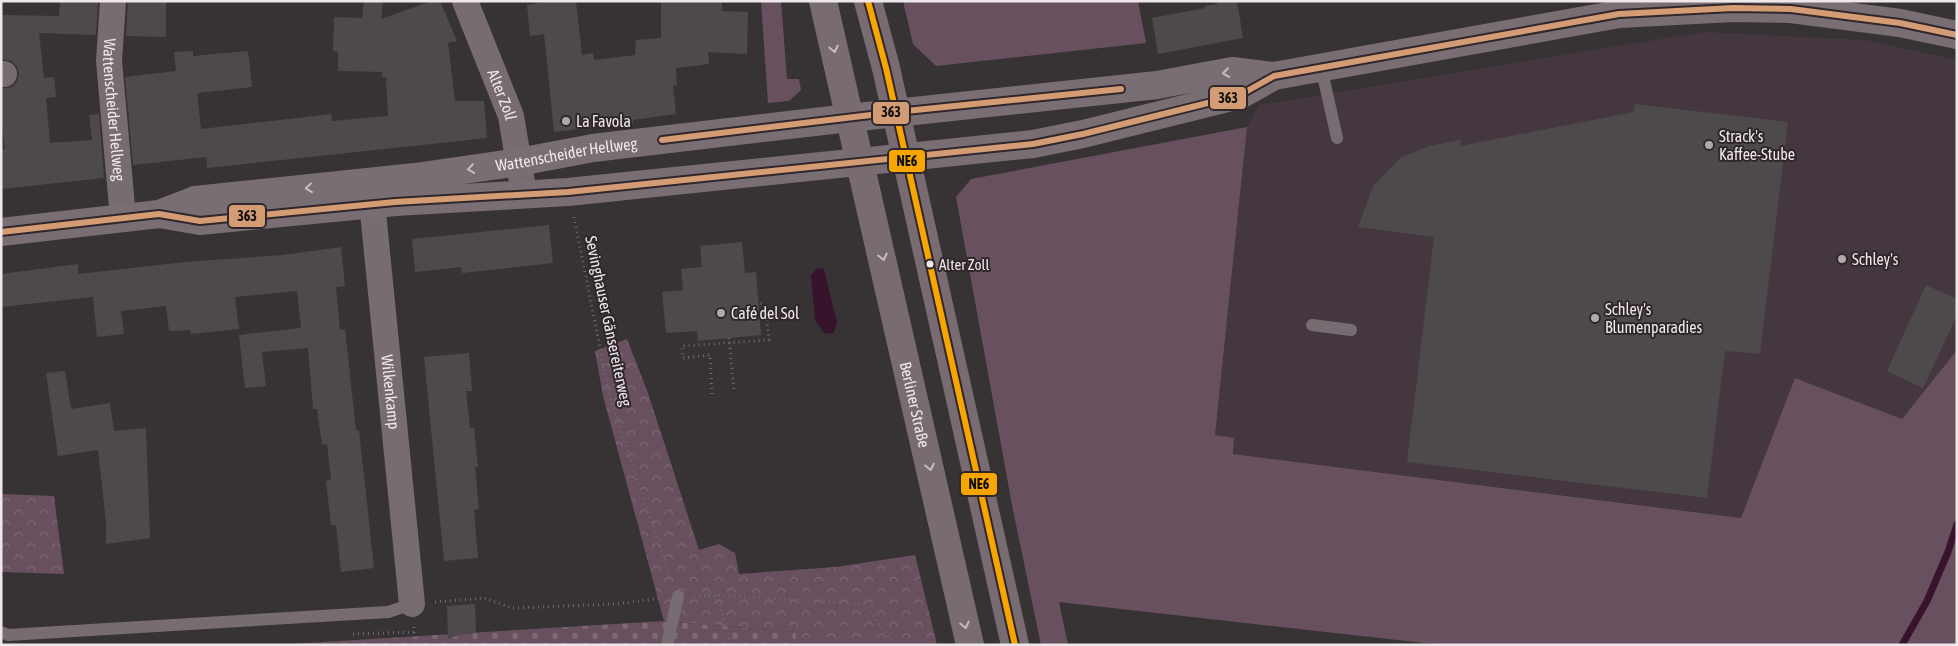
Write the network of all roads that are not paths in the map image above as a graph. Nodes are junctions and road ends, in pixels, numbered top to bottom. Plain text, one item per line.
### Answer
1 (113, 1) edge
2 (465, 1) edge
3 (823, 1) edge
4 (868, 1) edge
5 (1833, 7) edge
6 (1957, 35) edge
7 (1321, 67) junction
8 (1274, 76) junction
9 (896, 112) junction
10 (849, 118) junction
11 (1337, 138) dead end
12 (905, 158) junction
13 (519, 162) junction
14 (860, 163) junction
15 (371, 193) junction
16 (524, 194) junction
17 (123, 218) junction
18 (1, 232) edge
19 (1312, 325) dead end
20 (1351, 330) dead end
21 (678, 596) road end
22 (412, 604) joint
23 (1, 632) edge
24 (667, 645) edge
25 (970, 645) edge
26 (1015, 645) edge

1 - 17 street, Wattenscheider Hellweg
2 - 13 street, Alter Zoll
3 -> 10 main road, Berliner Straße
4 - 9 main road
5 - 6 main road, Wattenscheider Hellweg
5 - 7 main road, Wattenscheider Hellweg
7 - 8 main road, Wattenscheider Hellweg
7 - 11 lane
8 -> 9 main road, Wattenscheider Hellweg
8 - 12 main road, Wattenscheider Hellweg
9 - 10 main road, Wattenscheider Hellweg
9 - 12 main road
10 - 13 main road, Wattenscheider Hellweg
10 - 14 main road, Berliner Straße
12 - 14 main road, Wattenscheider Hellweg
12 - 26 main road
13 -> 15 main road, Wattenscheider Hellweg
13 - 16 street, Alter Zoll
14 - 16 main road, Wattenscheider Hellweg
14 -> 25 main road, Berliner Straße
15 - 16 main road, Wattenscheider Hellweg
15 - 17 main road, Wattenscheider Hellweg
15 - 22 street, Wilkenkamp
17 - 18 main road, Wattenscheider Hellweg
19 - 20 lane
21 - 24 lane
22 - 23 lane

